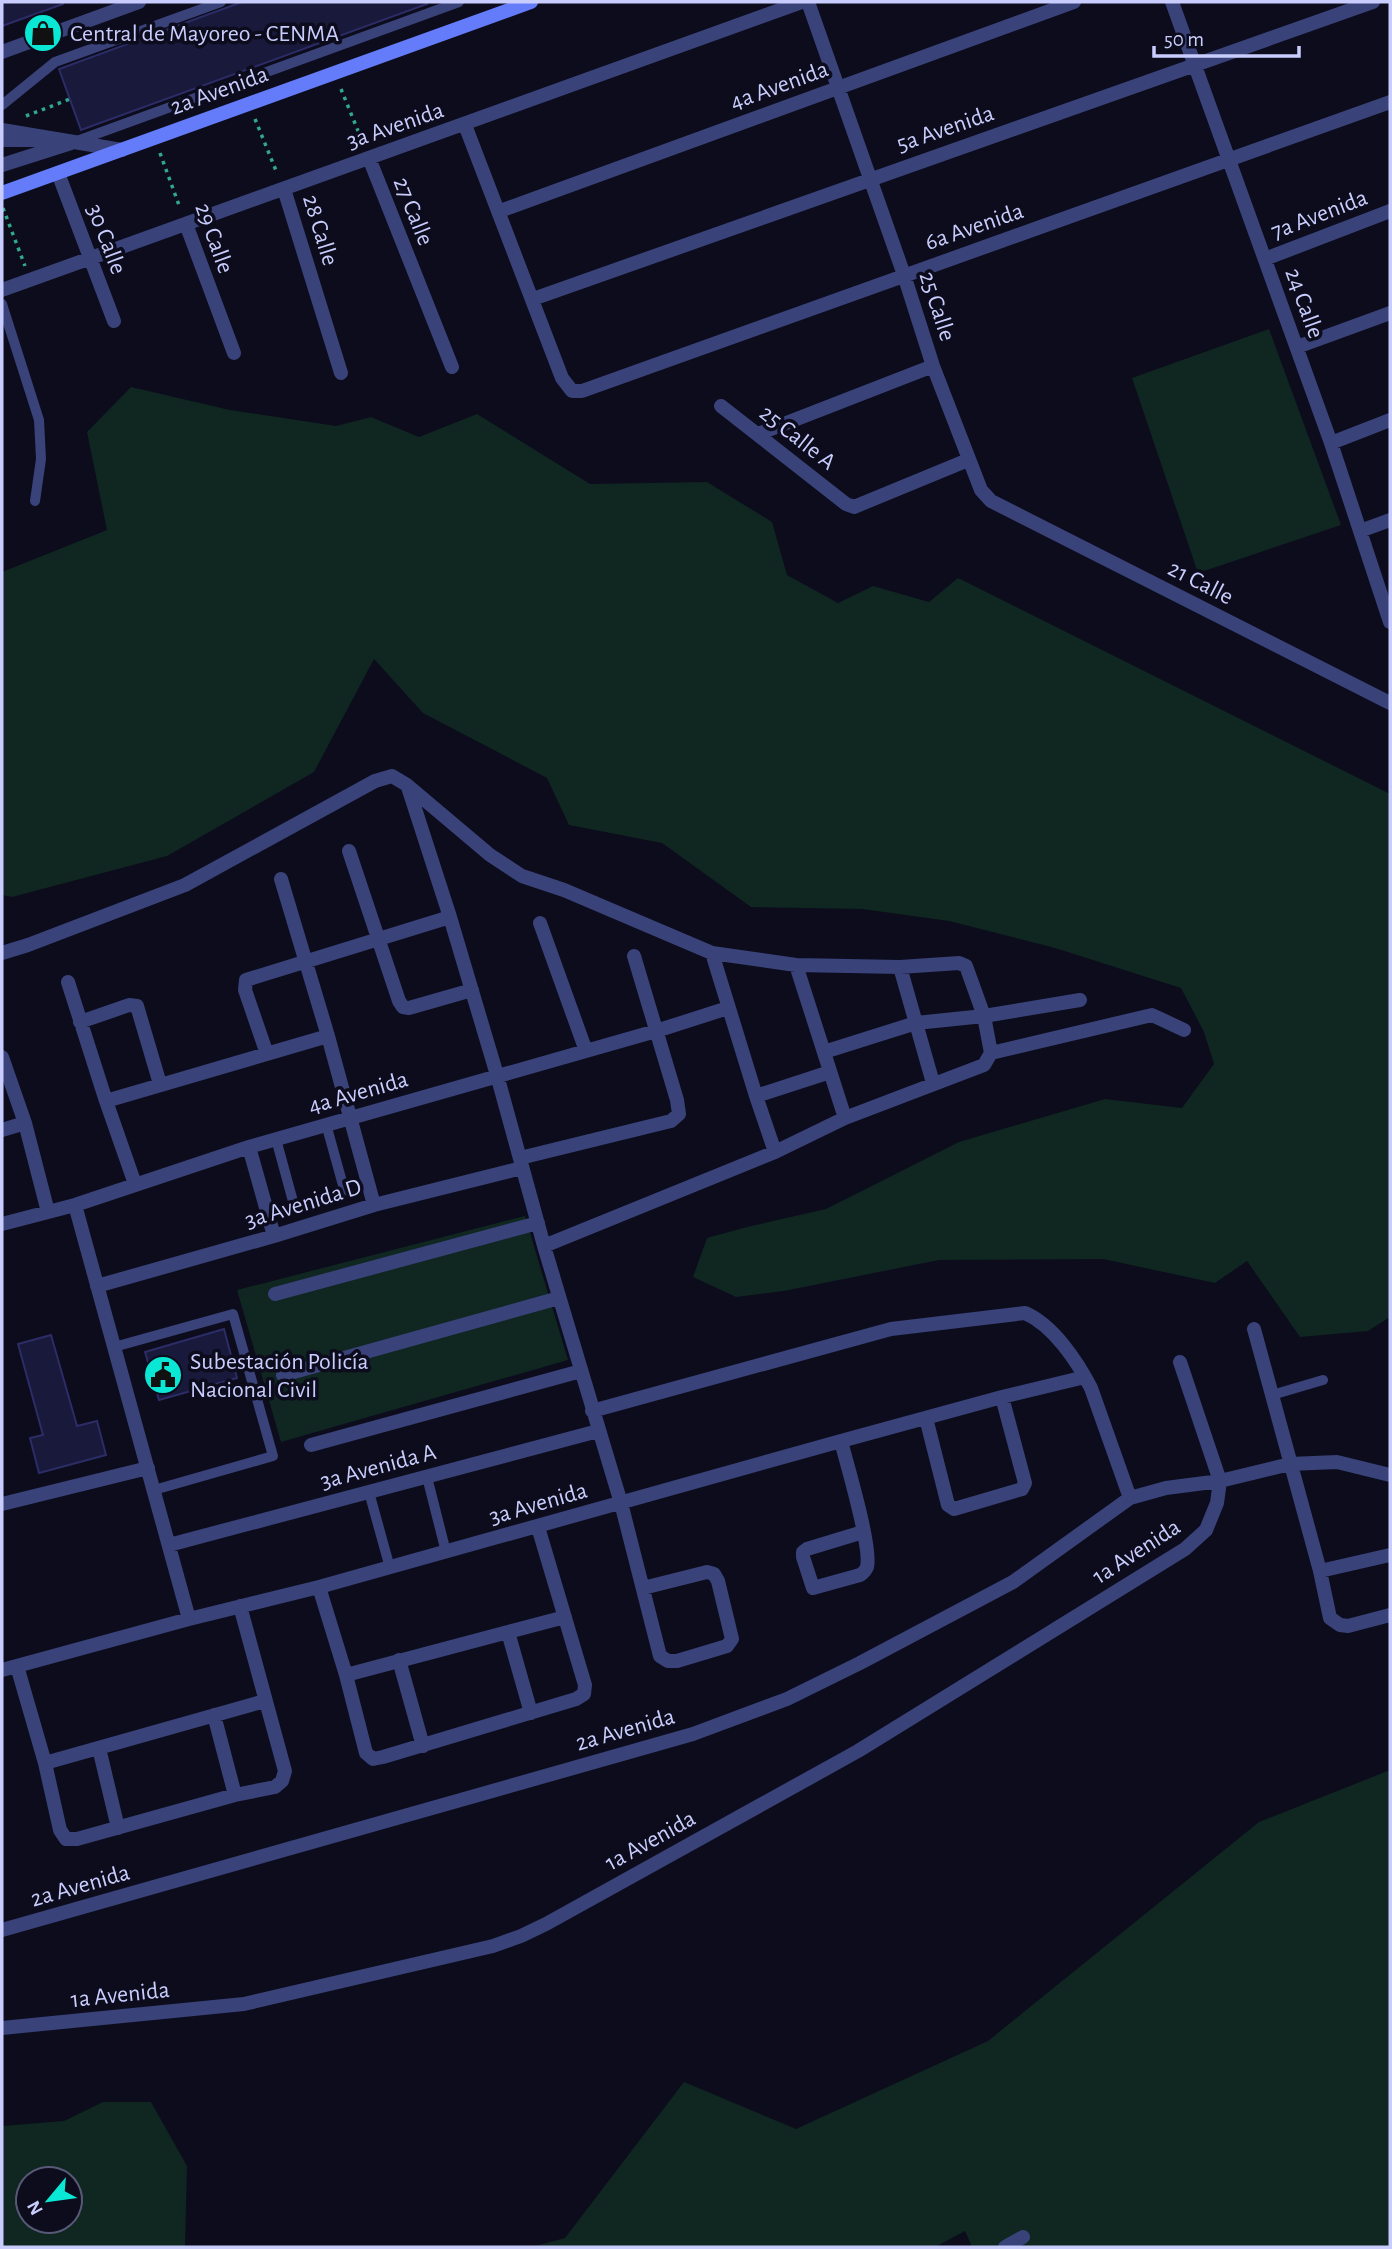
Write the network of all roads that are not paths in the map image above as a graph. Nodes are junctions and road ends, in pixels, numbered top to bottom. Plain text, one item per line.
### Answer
1 (139, 2) edge
2 (220, 2) edge
3 (459, 2) edge
4 (531, 2) edge
5 (802, 2) edge
6 (808, 2) edge
7 (1074, 2) edge
8 (1172, 2) edge
9 (1374, 2) edge
10 (119, 5) edge
11 (2, 52) edge
12 (1194, 65) junction
13 (838, 88) junction
14 (1390, 102) edge
15 (2, 105) edge
16 (465, 125) junction
17 (2, 130) edge
18 (2, 142) edge
19 (69, 142) junction
20 (122, 150) junction
21 (369, 158) junction
22 (1229, 161) junction
23 (2, 165) edge
24 (58, 173) junction
25 (870, 179) junction
26 (284, 189) junction
27 (2, 193) edge
28 (500, 211) junction
29 (1390, 211) edge
30 (186, 224) junction
31 (90, 259) junction
32 (1265, 259) junction
33 (904, 275) junction
34 (2, 290) edge
35 (533, 299) junction
36 (2, 304) edge
37 (1390, 313) edge
38 (114, 321) dead end
39 (1297, 347) junction
40 (234, 353) dead end
41 (933, 366) junction
42 (452, 367) dead end
43 (341, 373) dead end
44 (721, 406) dead end
45 (1390, 420) edge
46 (758, 434) junction
47 (1331, 443) junction
48 (968, 460) junction
49 (35, 501) dead end
50 (991, 501) joint
51 (1390, 520) edge
52 (1360, 531) junction
53 (1390, 621) edge
54 (1390, 704) edge
55 (407, 785) junction
56 (349, 851) dead end
57 (281, 879) dead end
58 (450, 917) junction
59 (540, 923) dead end
60 (377, 939) junction
61 (2, 953) edge
62 (712, 953) junction
63 (634, 956) dead end
64 (305, 961) junction
65 (796, 965) junction
66 (900, 967) junction
67 (68, 982) dead end
68 (471, 990) junction
69 (1080, 1000) dead end
70 (728, 1008) junction
71 (984, 1016) junction
72 (80, 1022) junction
73 (915, 1023) junction
74 (1184, 1030) dead end
75 (656, 1031) junction
76 (328, 1036) junction
77 (586, 1051) junction
78 (824, 1052) junction
79 (991, 1053) junction
80 (267, 1054) junction
81 (2, 1057) edge
82 (830, 1072) junction
83 (497, 1075) junction
84 (933, 1083) junction
85 (160, 1084) junction
86 (756, 1096) junction
87 (106, 1101) junction
88 (350, 1117) junction
89 (845, 1118) junction
90 (25, 1123) junction
91 (326, 1124) junction
92 (2, 1130) edge
93 (276, 1139) junction
94 (249, 1147) junction
95 (775, 1152) junction
96 (521, 1163) junction
97 (135, 1184) junction
98 (75, 1205) junction
99 (374, 1205) junction
100 (48, 1212) junction
101 (538, 1223) junction
102 (2, 1224) edge
103 (274, 1237) junction
104 (544, 1246) junction
105 (97, 1286) junction
106 (275, 1293) dead end
107 (559, 1298) junction
108 (1254, 1329) dead end
109 (114, 1347) junction
110 (1180, 1362) dead end
111 (581, 1371) junction
112 (283, 1375) dead end
113 (1085, 1377) junction
114 (1323, 1380) dead end
115 (1272, 1395) junction
116 (1002, 1397) junction
117 (592, 1411) junction
118 (926, 1418) junction
119 (598, 1432) junction
120 (841, 1441) junction
121 (311, 1445) dead end
122 (1290, 1464) junction
123 (148, 1468) junction
124 (1390, 1475) edge
125 (427, 1477) junction
126 (1220, 1481) junction
127 (153, 1490) junction
128 (369, 1492) junction
129 (1130, 1498) junction
130 (621, 1503) junction
131 (2, 1504) edge
132 (538, 1527) junction
133 (863, 1532) junction
134 (169, 1545) junction
135 (446, 1552) junction
136 (1390, 1555) edge
137 (390, 1568) junction
138 (1320, 1571) junction
139 (319, 1587) junction
140 (643, 1588) junction
141 (240, 1606) junction
142 (1390, 1615) edge
143 (565, 1617) junction
144 (189, 1619) junction
145 (508, 1632) junction
146 (399, 1660) junction
147 (17, 1666) junction
148 (2, 1670) edge
149 (346, 1675) junction
150 (265, 1701) junction
151 (531, 1713) junction
152 (214, 1715) junction
153 (423, 1746) junction
154 (99, 1748) junction
155 (45, 1763) junction
156 (235, 1795) junction
157 (118, 1828) junction
158 (2, 1930) edge
159 (2, 2028) edge
160 (1023, 2237) dead end
161 (1005, 2247) edge

1 - 10 street
2 - 15 lane
3 - 19 lane
4 - 20 main road, 2a Avenida
5 - 16 street, 3a Avenida
6 - 13 street, 25 Calle
7 - 13 street, 4a Avenida
8 - 12 street, 24 Calle
9 - 12 street, 5a Avenida
10 - 11 street
12 - 22 street, 24 Calle
12 - 25 street, 5a Avenida
13 - 25 street, 25 Calle
13 - 28 street, 4a Avenida
14 - 22 street, 6a Avenida
16 - 21 street, 3a Avenida
16 - 28 street
17 - 19 street
18 - 19 lane
19 - 20 street
19 - 23 street
20 - 24 main road, 2a Avenida
21 - 26 street, 3a Avenida
21 - 42 street, 27 Calle
22 - 32 street, 24 Calle
22 - 33 street, 6a Avenida
24 - 27 main road, 2a Avenida
24 - 31 street, 30 Calle
25 - 33 street, 25 Calle
25 - 35 street, 5a Avenida
26 - 30 street, 3a Avenida
26 - 43 street, 28 Calle
28 - 35 street
29 - 32 street, 7a Avenida
30 - 31 street, 3a Avenida
30 - 40 street, 29 Calle
31 - 34 street, 3a Avenida
31 - 38 street, 30 Calle
32 - 39 street, 24 Calle
33 - 35 street, 6a Avenida
33 - 41 street, 25 Calle
36 - 49 lane
37 - 39 street
39 - 47 street, 24 Calle
41 - 46 street
41 - 48 street, 25 Calle
44 - 46 street, 25 Calle A
45 - 47 street
46 - 48 street, 25 Calle A
47 - 52 street, 24 Calle
48 - 50 street, 25 Calle
50 - 54 street, 21 Calle
51 - 52 street
52 - 53 street, 24 Calle
55 - 58 street
55 - 61 street
55 - 62 street
56 - 60 street
57 - 64 street
58 - 60 street
58 - 68 street
59 - 77 street
60 - 64 street
60 - 68 street
62 - 65 street
62 - 70 street
63 - 75 street
64 - 76 street
64 - 80 street
65 - 66 street
65 - 78 street
66 - 71 street
66 - 73 street
67 - 72 street
68 - 83 street
69 - 71 street
70 - 75 street, 4a Avenida
70 - 86 street
71 - 73 street
71 - 79 street
72 - 85 street
72 - 87 street
73 - 78 street
73 - 84 street
74 - 79 street
75 - 77 street, 4a Avenida
75 - 96 street, 3a Avenida D
76 - 80 street
76 - 88 street
77 - 83 street, 4a Avenida
78 - 82 street
79 - 84 street
80 - 85 street
81 - 90 street
82 - 86 street
82 - 89 street
83 - 88 street, 4a Avenida
83 - 96 street
84 - 89 street
85 - 87 street
86 - 95 street
87 - 97 street
88 - 91 street, 4a Avenida
88 - 99 street
89 - 95 street
90 - 92 street
90 - 100 street
91 - 93 street, 4a Avenida
91 - 93 lane
93 - 94 street, 4a Avenida
94 - 97 street, 4a Avenida
94 - 103 street
95 - 104 street
96 - 99 street, 3a Avenida D
96 - 101 street
97 - 98 street, 4a Avenida
98 - 100 street, 4a Avenida
98 - 105 street
99 - 103 street, 3a Avenida D
100 - 102 street, 4a Avenida
101 - 104 street
101 - 106 street
103 - 105 street, 3a Avenida D
104 - 107 street
105 - 109 street
107 - 111 street
107 - 112 street
108 - 115 street
109 - 123 street
109 - 127 lane
110 - 126 street
111 - 117 street
111 - 121 street
113 - 116 street, 3a Avenida
113 - 117 street
113 - 129 street
114 - 115 lane
115 - 122 street
116 - 118 street, 3a Avenida
116 - 118 street
117 - 119 street
118 - 120 street, 3a Avenida
119 - 125 street, 3a Avenida A
119 - 130 street
120 - 130 street, 3a Avenida
120 - 133 street
122 - 124 street, 2a Avenida
122 - 126 street, 2a Avenida
122 - 138 street
123 - 127 street
123 - 131 street
125 - 128 street, 3a Avenida A
125 - 135 lane
126 - 129 street, 2a Avenida
126 - 159 street, 1a Avenida
127 - 134 street
128 - 134 street, 3a Avenida A
128 - 137 lane
129 - 158 street, 2a Avenida
130 - 132 street, 3a Avenida
130 - 140 street
132 - 135 street, 3a Avenida
132 - 143 street
133 - 133 street
134 - 144 street
135 - 137 street, 3a Avenida
136 - 138 street
137 - 139 street, 3a Avenida
138 - 142 street
139 - 141 street, 3a Avenida
139 - 149 street
140 - 140 street
141 - 144 street, 3a Avenida
141 - 150 street
143 - 145 street
143 - 151 street
144 - 147 street, 3a Avenida
145 - 146 street
145 - 151 street
146 - 149 street
146 - 153 street
147 - 148 street, 3a Avenida
147 - 155 street
149 - 153 street
150 - 152 street
150 - 156 street
151 - 153 street
152 - 154 street
152 - 156 street
154 - 155 street
154 - 157 street
155 - 157 street
156 - 157 street
160 - 161 street

